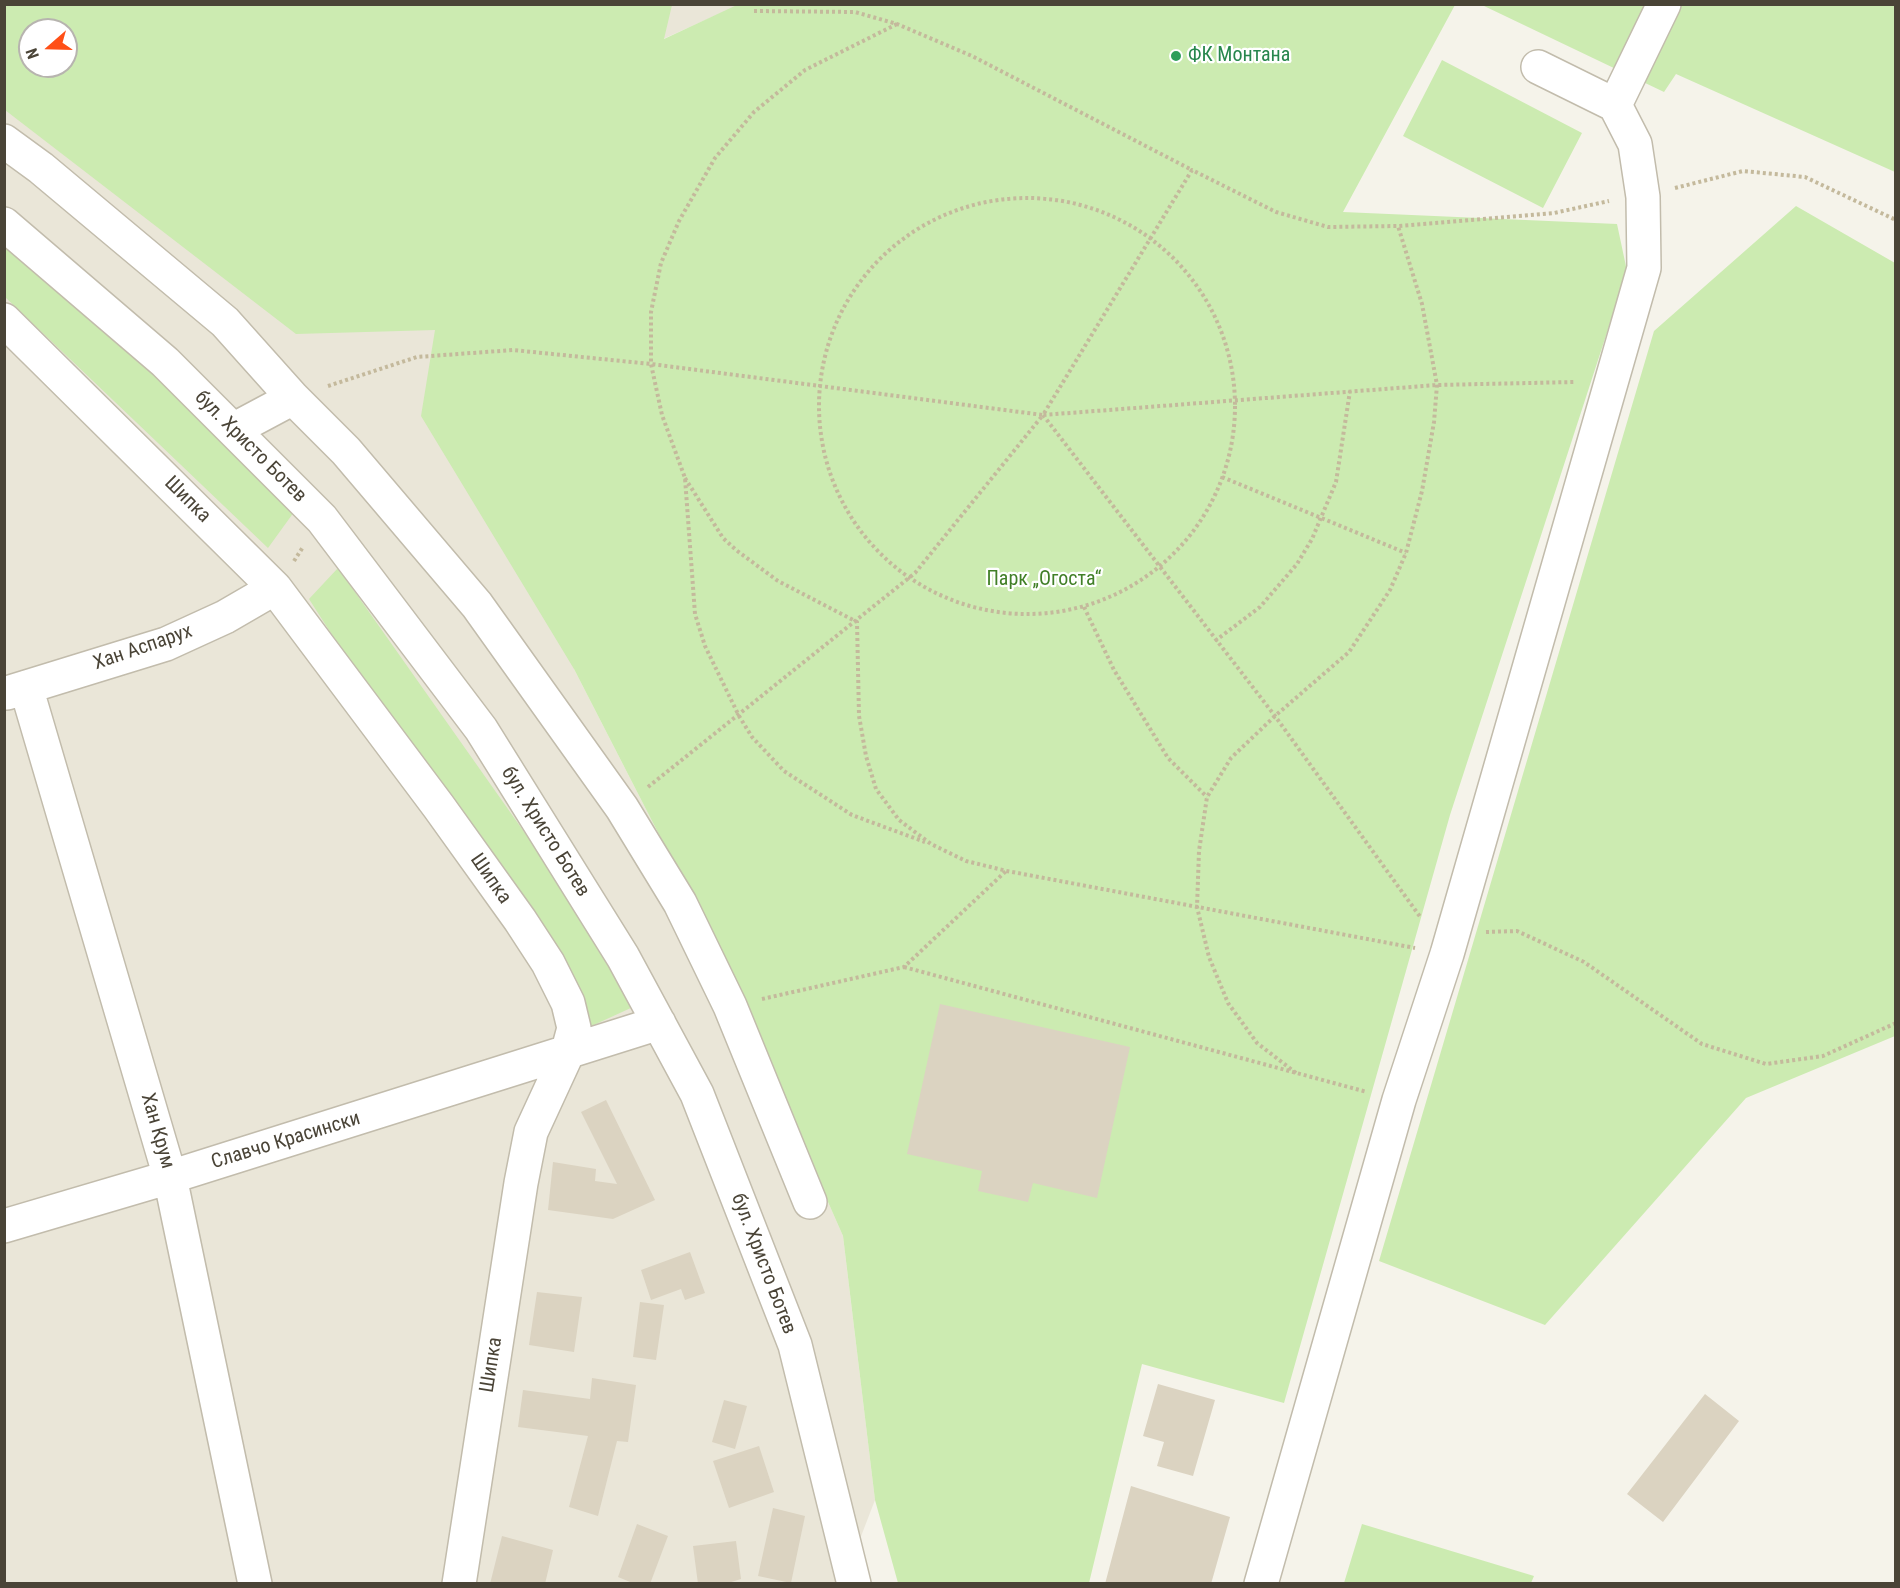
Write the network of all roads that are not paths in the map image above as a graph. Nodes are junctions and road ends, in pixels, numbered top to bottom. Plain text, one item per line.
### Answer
1 (1664, 4) edge
2 (1538, 67) dead end
3 (1615, 105) junction
4 (4, 141) edge
5 (4, 224) edge
6 (4, 320) edge
7 (293, 398) junction
8 (233, 430) junction
9 (275, 588) junction
10 (15, 690) edge
11 (659, 1023) junction
12 (567, 1054) junction
13 (170, 1177) junction
14 (810, 1202) dead end
15 (4, 1226) edge
16 (255, 1584) edge
17 (459, 1584) edge
18 (854, 1584) edge
19 (1261, 1584) edge

1 - 3 street
2 - 3 street
3 - 19 street
4 - 7 street
5 - 8 street, бул. Христо Ботев
6 - 9 street, Шипка
7 - 8 street
7 - 14 street
8 - 11 street, бул. Христо Ботев
9 - 10 street, Хан Аспарух
9 - 12 street, Шипка
10 - 13 street, Хан Крум
11 - 12 street, Славчо Красински
11 - 18 street, бул. Христо Ботев
12 - 13 street, Славчо Красински
12 - 17 street, Шипка
13 - 15 street, Славчо Красински
13 - 16 street, Хан Крум

